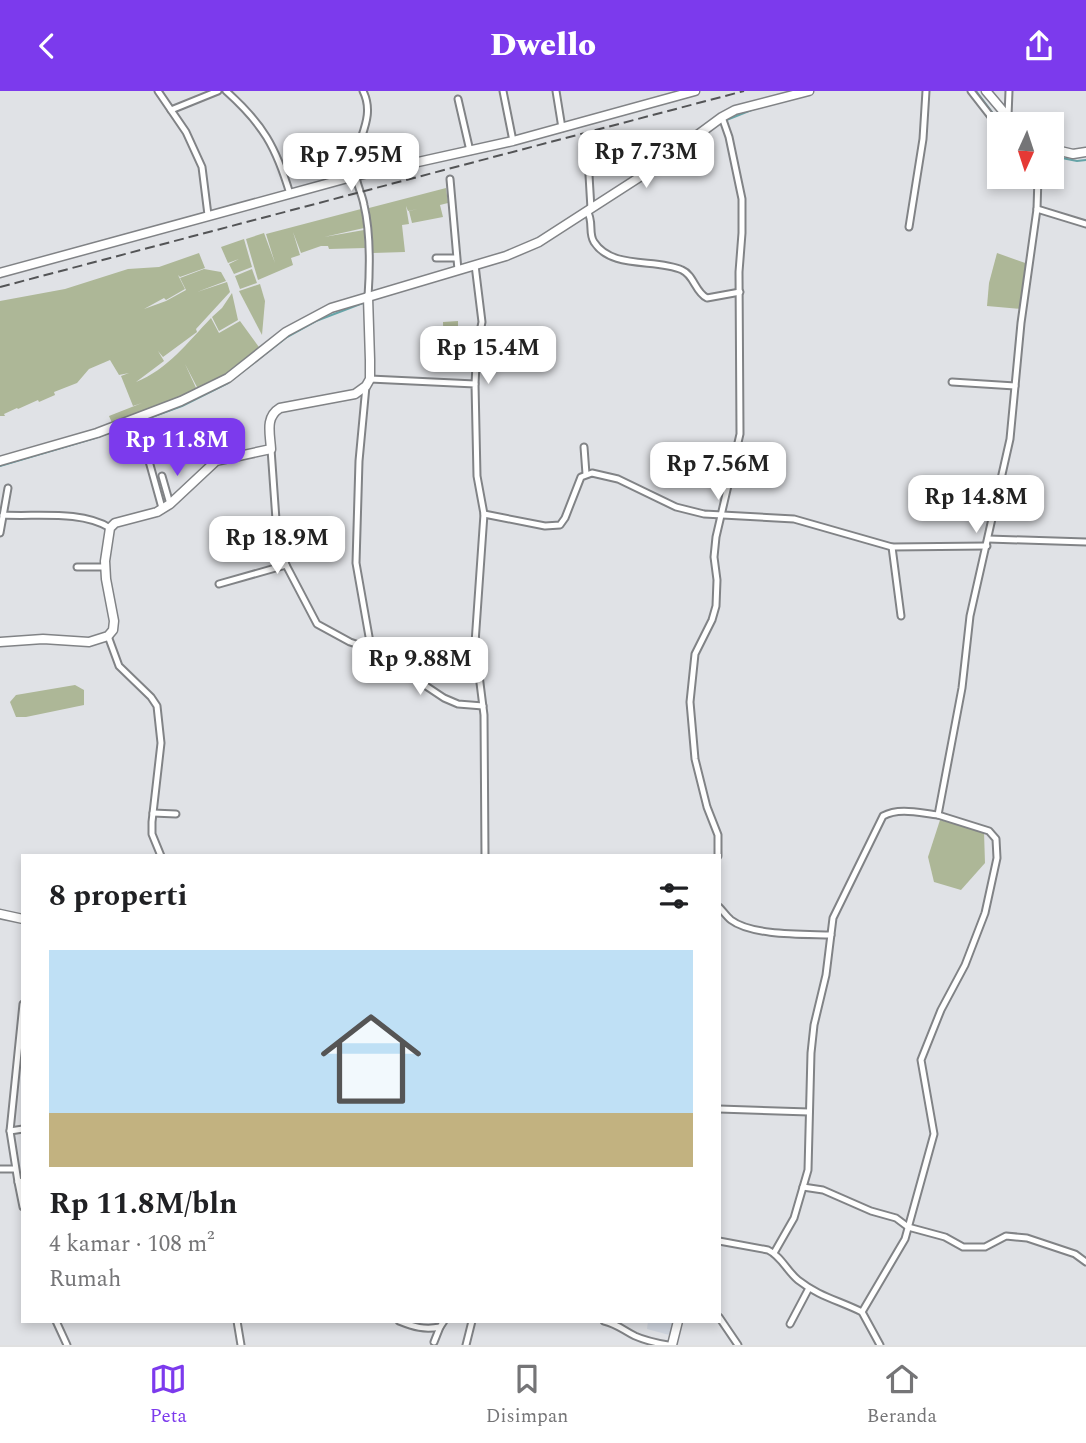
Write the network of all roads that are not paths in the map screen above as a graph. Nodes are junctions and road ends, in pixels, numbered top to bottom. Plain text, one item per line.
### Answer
1 (158, 91) edge
2 (218, 91) edge
3 (226, 91) edge
4 (363, 91) edge
5 (503, 91) edge
6 (556, 91) edge
7 (695, 91) edge
8 (809, 91) edge
9 (926, 91) edge
10 (971, 91) edge
11 (986, 91) edge
12 (1009, 91) edge
13 (663, 96) edge
14 (458, 99) dead end
15 (172, 110) junction
16 (987, 112) edge
17 (1005, 112) edge
18 (1008, 112) edge
19 (723, 117) junction
20 (562, 128) junction
21 (513, 141) junction
22 (587, 141) dead end
23 (470, 151) junction
24 (1064, 152) edge
25 (1086, 152) edge
26 (355, 176) junction
27 (450, 179) dead end
28 (1038, 189) edge
29 (290, 194) junction
30 (1037, 209) junction
31 (589, 212) junction
32 (208, 215) junction
33 (1086, 224) edge
34 (909, 227) dead end
35 (436, 258) dead end
36 (456, 258) junction
37 (475, 268) junction
38 (458, 270) junction
39 (0, 273) edge
40 (740, 292) junction
41 (369, 301) junction
42 (368, 382) junction
43 (952, 382) dead end
44 (475, 384) junction
45 (1015, 386) junction
46 (137, 421) junction
47 (584, 447) dead end
48 (271, 449) junction
49 (0, 461) edge
50 (586, 474) junction
51 (162, 476) dead end
52 (8, 488) dead end
53 (166, 506) junction
54 (484, 514) junction
55 (3, 515) junction
56 (721, 515) junction
57 (110, 528) junction
58 (0, 533) edge
59 (988, 542) junction
60 (1086, 542) edge
61 (892, 547) junction
62 (286, 565) junction
63 (77, 567) dead end
64 (106, 567) junction
65 (219, 584) dead end
66 (901, 616) dead end
67 (108, 636) junction
68 (0, 642) edge
69 (371, 648) junction
70 (483, 706) junction
71 (153, 813) junction
72 (176, 814) dead end
73 (938, 815) junction
74 (160, 854) edge
75 (485, 854) edge
76 (718, 854) edge
77 (721, 909) edge
78 (0, 915) edge
79 (21, 919) edge
80 (831, 935) junction
81 (21, 1024) edge
82 (721, 1109) edge
83 (810, 1112) junction
84 (21, 1129) edge
85 (10, 1131) junction
86 (0, 1169) edge
87 (15, 1169) junction
88 (20, 1182) edge
89 (803, 1187) junction
90 (908, 1227) junction
91 (721, 1241) edge
92 (774, 1253) junction
93 (1086, 1262) edge
94 (808, 1288) junction
95 (862, 1311) junction
96 (721, 1320) edge
97 (57, 1323) edge
98 (237, 1323) edge
99 (404, 1323) edge
100 (471, 1323) edge
101 (613, 1323) edge
102 (677, 1323) edge
103 (442, 1324) edge
104 (790, 1324) dead end
105 (434, 1342) dead end
106 (67, 1345) edge
107 (241, 1345) edge
108 (467, 1345) edge
109 (670, 1345) edge
110 (738, 1345) edge
111 (880, 1345) edge

1 - 15 street
2 - 15 street
3 - 29 street
4 - 26 street
5 - 21 street
6 - 20 street
7 - 13 street
8 - 19 street
9 - 34 street
10 - 16 street
11 - 17 street
12 - 18 street
13 - 20 street
14 - 23 street
15 - 32 street
19 - 31 street
19 - 40 street
20 - 21 street
21 - 23 street
22 - 31 street
23 - 26 street
24 - 25 street
26 - 29 street
26 - 41 street
27 - 36 street
28 - 30 street
29 - 32 street
30 - 33 street
30 - 45 street
31 - 37 street
31 - 40 street
32 - 39 street
35 - 36 street
36 - 38 street
37 - 38 street
37 - 44 street
38 - 41 street
40 - 56 street
41 - 42 street
41 - 46 street
42 - 44 street
42 - 48 street
42 - 69 street
43 - 45 street
44 - 54 street
45 - 59 street
46 - 49 street
46 - 53 street
47 - 50 street
48 - 53 street
48 - 62 street
50 - 54 street
50 - 56 street
51 - 53 street
52 - 55 street
53 - 57 street
54 - 70 street
55 - 57 street
55 - 58 street
56 - 61 street
56 - 76 street
57 - 64 street
59 - 60 street
59 - 61 street
59 - 73 street
61 - 66 street
62 - 65 street
62 - 69 street
63 - 64 street
64 - 67 street
67 - 68 street
67 - 71 street
69 - 70 street
70 - 75 street
71 - 72 street
71 - 74 street
73 - 80 street
73 - 90 street
77 - 80 street
78 - 79 street
80 - 83 street
81 - 85 street
82 - 83 street
83 - 89 street
84 - 85 street
85 - 87 street
86 - 87 street
87 - 88 street
89 - 90 street
89 - 92 street
90 - 93 street
90 - 95 street
91 - 92 street
92 - 94 street
94 - 95 street
94 - 104 street
95 - 111 street
96 - 110 street
97 - 106 street
98 - 107 street
99 - 103 street
100 - 108 street
101 - 109 street
102 - 109 street
103 - 105 street

